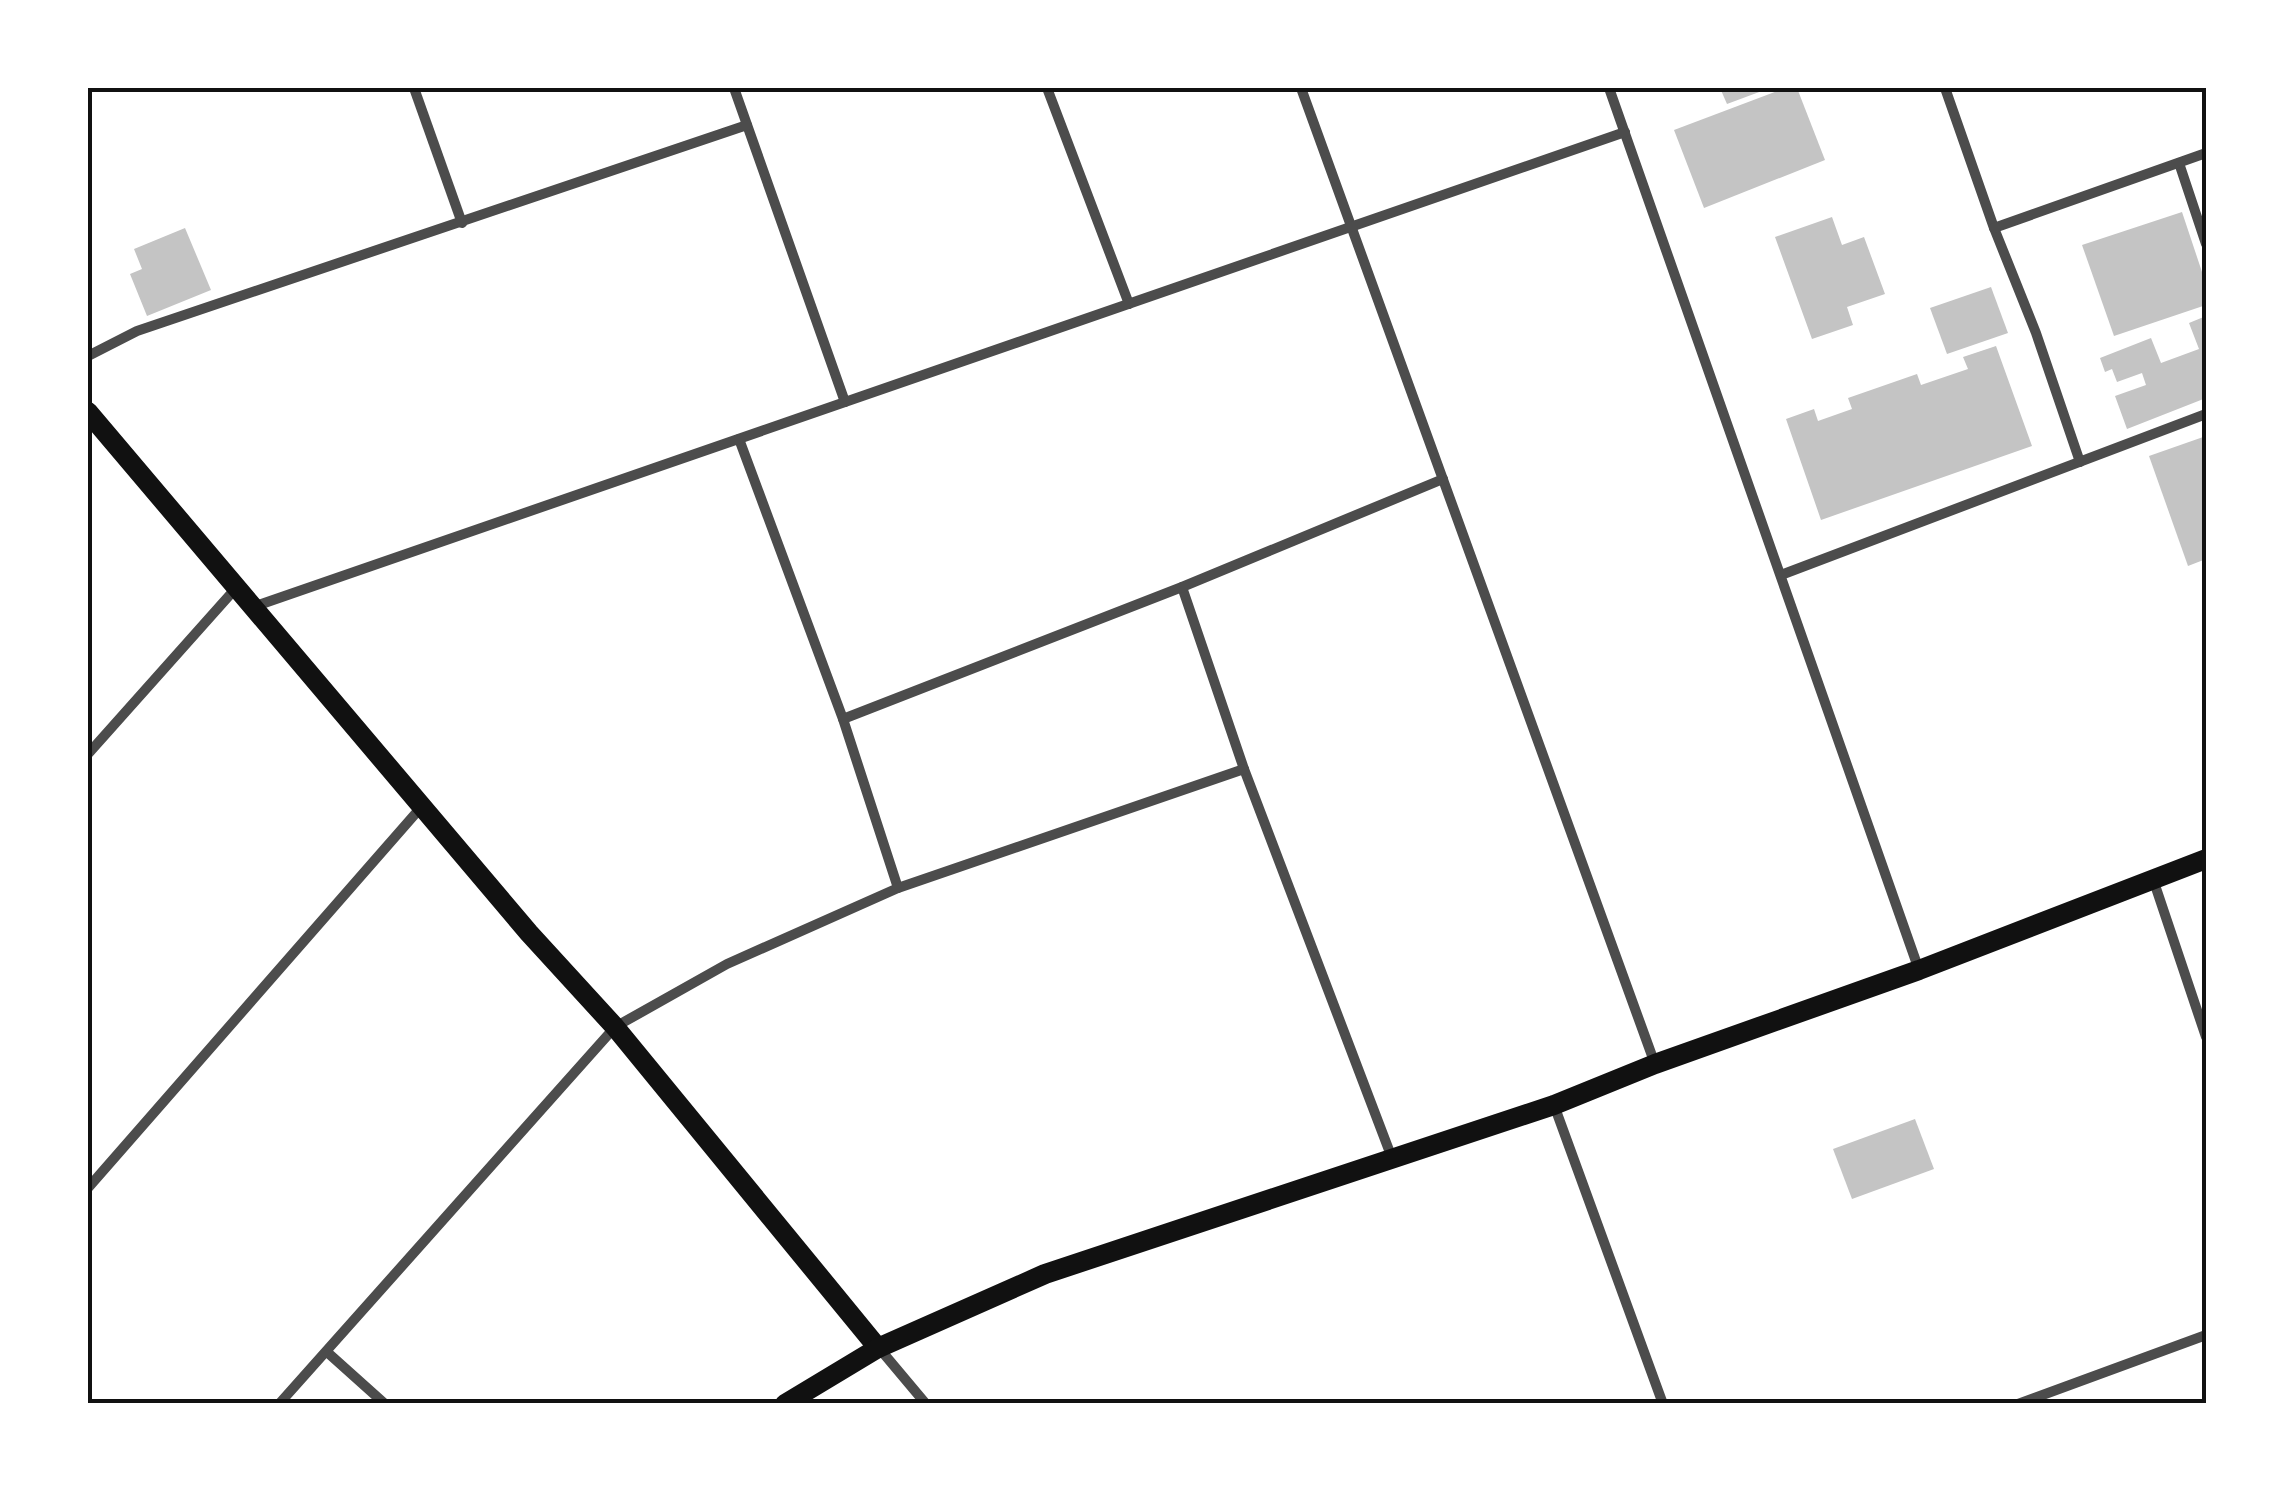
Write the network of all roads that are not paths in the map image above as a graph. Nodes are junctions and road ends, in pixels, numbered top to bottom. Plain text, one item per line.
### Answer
1 (414, 88) edge
2 (734, 88) edge
3 (1048, 88) edge
4 (1301, 88) edge
5 (1609, 88) edge
6 (1945, 88) edge
7 (747, 126) junction
8 (1625, 132) junction
9 (2206, 153) edge
10 (2179, 162) junction
11 (462, 223) junction
12 (1351, 226) junction
13 (1994, 228) junction
14 (2206, 244) edge
15 (1128, 304) junction
16 (88, 356) edge
17 (845, 402) junction
18 (88, 412) edge
19 (2206, 414) edge
20 (738, 439) junction
21 (2080, 462) junction
22 (1443, 479) junction
23 (1781, 575) junction
24 (1182, 587) junction
25 (237, 588) junction
26 (253, 607) junction
27 (843, 719) junction
28 (88, 754) edge
29 (1244, 769) junction
30 (423, 805) junction
31 (2206, 859) edge
32 (2153, 880) junction
33 (898, 888) junction
34 (1920, 970) junction
35 (615, 1027) junction
36 (2206, 1037) edge
37 (1655, 1064) junction
38 (1554, 1105) junction
39 (1392, 1158) junction
40 (88, 1188) edge
41 (2206, 1335) edge
42 (878, 1348) junction
43 (327, 1352) junction
44 (279, 1404) edge
45 (385, 1404) edge
46 (785, 1404) edge
47 (926, 1404) edge
48 (1663, 1404) edge
49 (2018, 1404) edge

1 - 11 street
2 - 7 street
3 - 15 street
4 - 12 street
5 - 8 street
6 - 13 street
7 - 11 street
7 - 17 street
8 - 12 street
8 - 23 street
9 - 10 street
10 - 13 street
10 - 14 street
11 - 16 street
12 - 15 street
12 - 22 street
13 - 21 street
15 - 17 street
17 - 20 street
18 - 25 main road
19 - 21 street
20 - 26 street
20 - 27 street
21 - 23 street
22 - 24 street
22 - 37 street
23 - 34 street
24 - 27 street
24 - 29 street
25 - 26 main road
25 - 28 street
26 - 30 main road
27 - 33 street
29 - 33 street
29 - 39 street
30 - 35 main road
30 - 40 street
31 - 32 main road
32 - 34 main road
32 - 36 street
33 - 35 street
34 - 37 main road
35 - 42 main road
35 - 43 street
37 - 38 main road
38 - 39 main road
38 - 48 street
39 - 42 main road
41 - 49 street
42 - 46 main road
42 - 47 street
43 - 44 street
43 - 45 street

